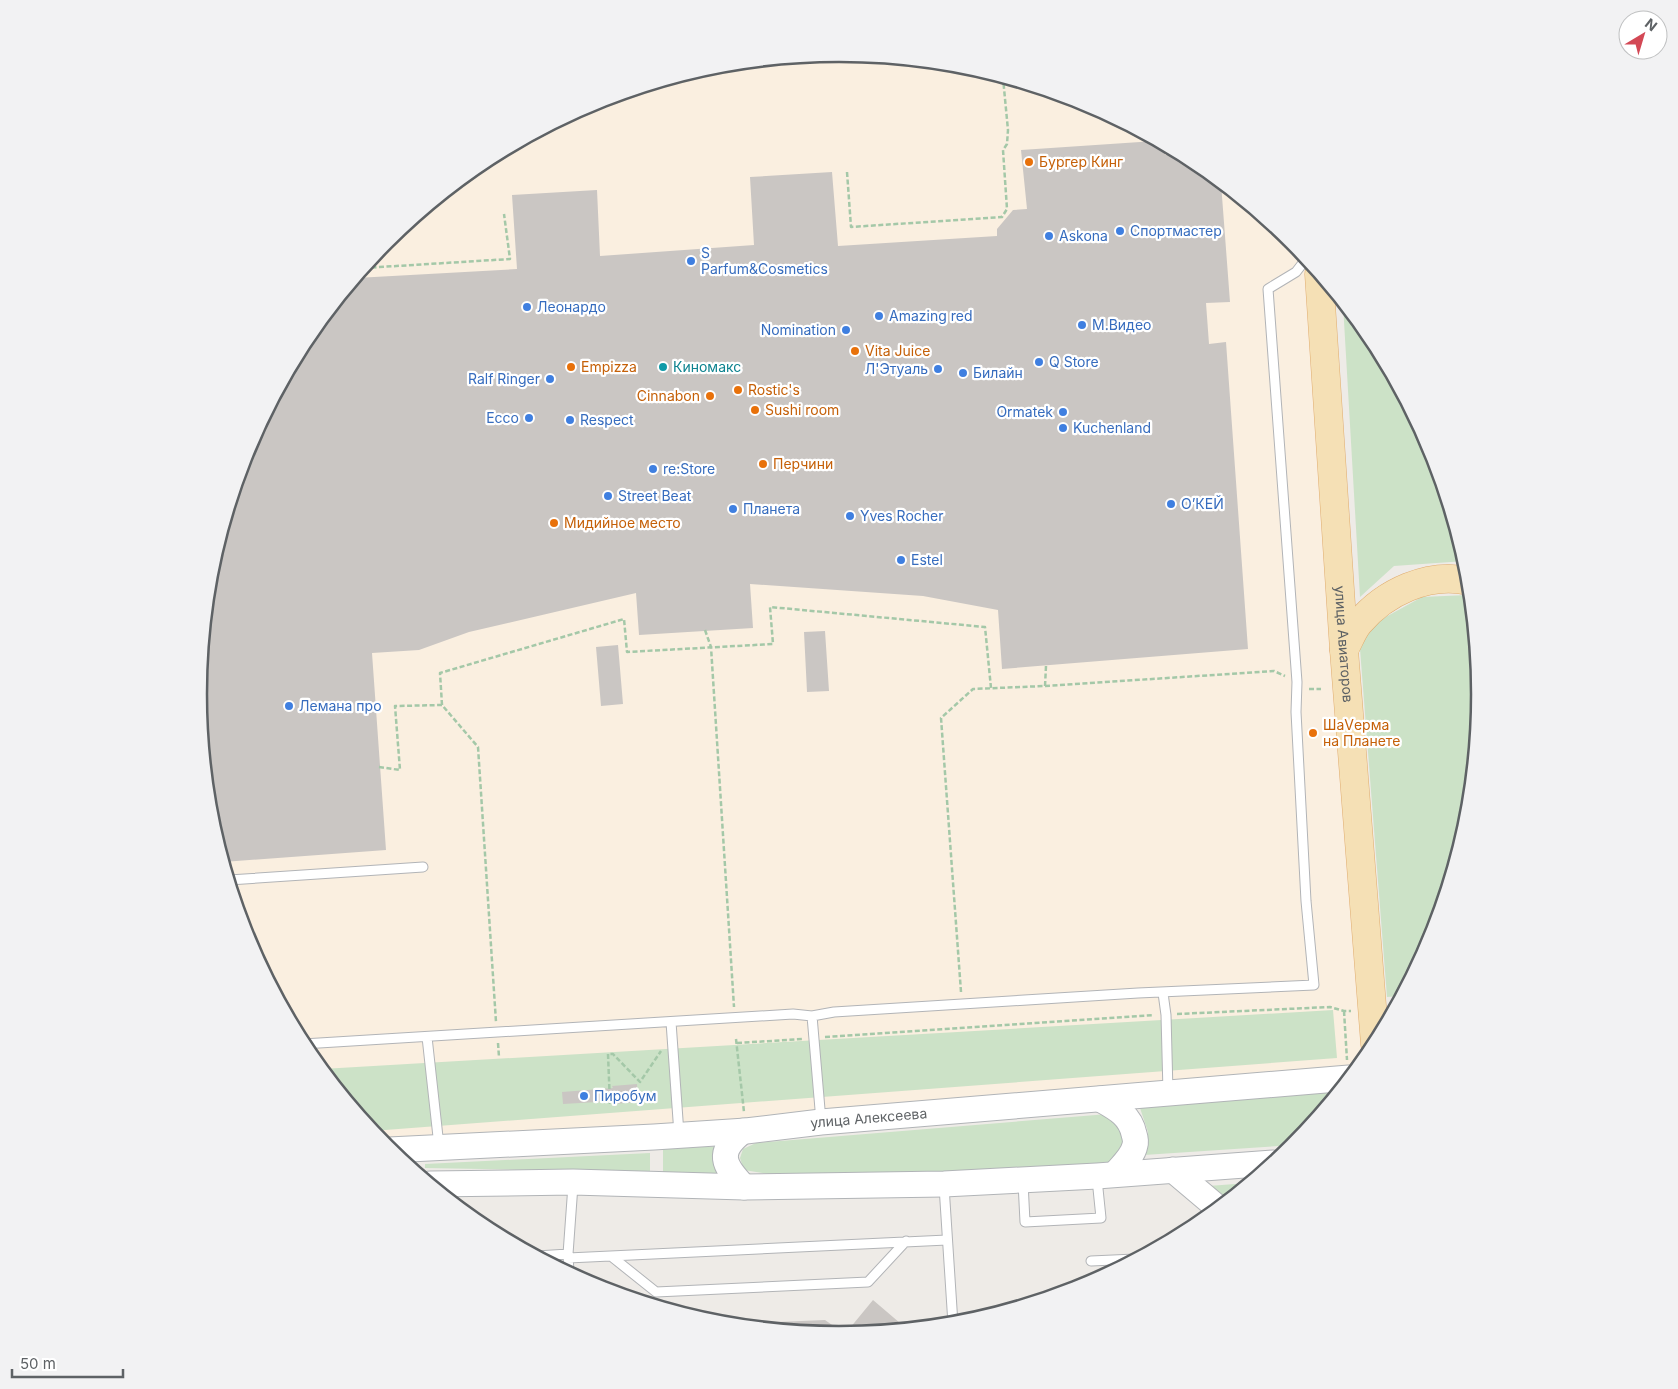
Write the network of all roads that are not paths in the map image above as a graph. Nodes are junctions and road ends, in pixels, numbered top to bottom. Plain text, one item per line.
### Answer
1 (1302, 265) edge
2 (1320, 285) edge
3 (1460, 579) edge
4 (1344, 650) junction
5 (423, 867) dead end
6 (235, 880) edge
7 (1163, 993) junction
8 (812, 1016) junction
9 (671, 1022) junction
10 (1374, 1030) edge
11 (427, 1037) junction
12 (312, 1043) edge
13 (1348, 1069) edge
14 (1168, 1093) junction
15 (1100, 1098) junction
16 (821, 1122) junction
17 (745, 1131) junction
18 (679, 1134) junction
19 (439, 1146) junction
20 (400, 1149) edge
21 (1262, 1164) edge
22 (1173, 1170) junction
23 (1106, 1175) junction
24 (1022, 1180) junction
25 (573, 1182) junction
26 (439, 1184) edge
27 (944, 1184) junction
28 (744, 1187) junction
29 (1213, 1204) edge
30 (947, 1240) junction
31 (906, 1241) junction
32 (550, 1256) edge
33 (568, 1256) junction
34 (611, 1256) junction
35 (1122, 1260) edge
36 (1091, 1261) dead end
37 (568, 1265) edge
38 (952, 1316) edge

1 - 7 lane
2 - 4 main road, улица Авиаторов
3 - 4 main road
4 - 10 main road, улица Авиаторов
5 - 6 lane
7 - 8 lane
7 - 14 lane
8 - 9 lane
8 - 16 lane
9 - 11 lane
9 - 18 lane
11 - 12 lane
11 - 19 lane
13 - 14 street, улица Алексеева
14 - 15 street, улица Алексеева
15 - 16 street, улица Алексеева
15 - 23 street
16 - 17 street, улица Алексеева
17 - 18 street, улица Алексеева
17 - 28 street
18 - 19 street, улица Алексеева
19 - 20 street, улица Алексеева
21 - 22 street
22 - 23 street
22 - 29 street
23 - 24 street
23 - 24 lane
24 - 27 street
25 - 26 street
25 - 28 street
25 - 33 lane
27 - 28 street
27 - 30 lane
30 - 31 lane
30 - 38 lane
31 - 34 lane
31 - 34 lane
32 - 33 lane
33 - 34 lane
33 - 37 lane
35 - 36 lane

